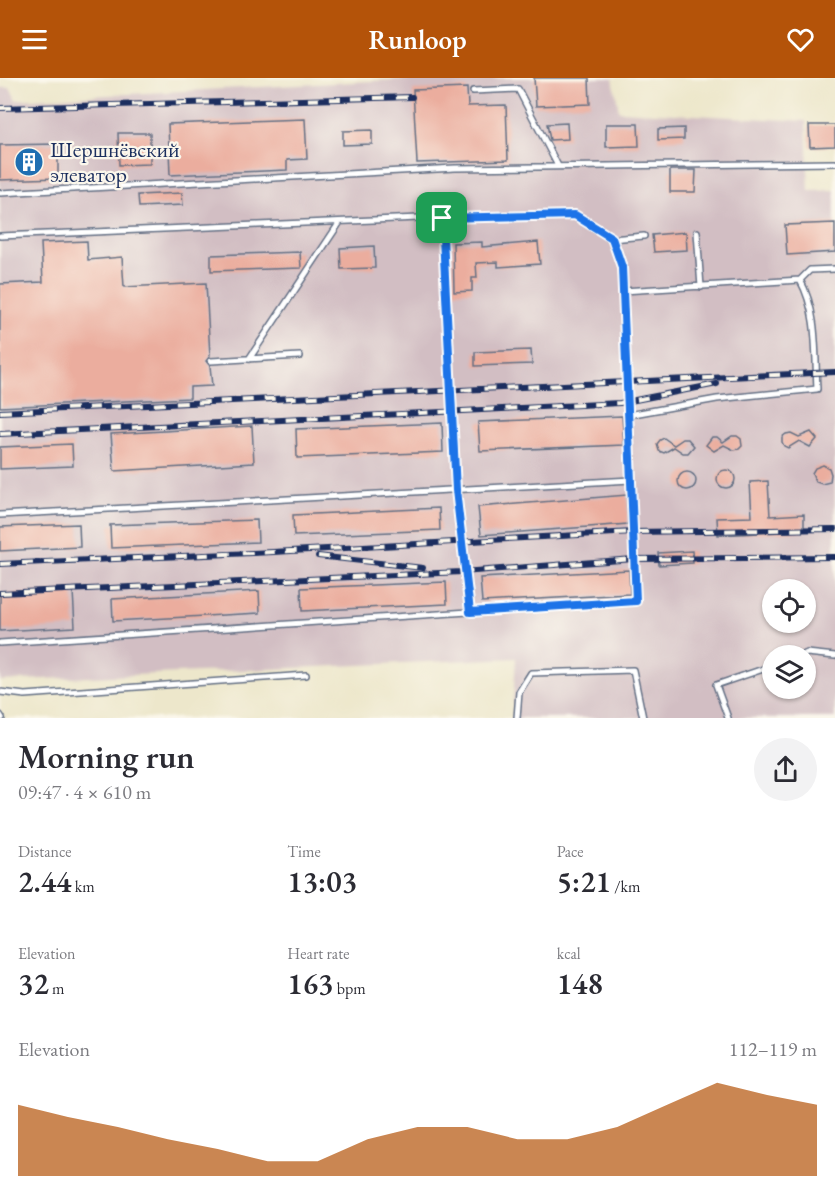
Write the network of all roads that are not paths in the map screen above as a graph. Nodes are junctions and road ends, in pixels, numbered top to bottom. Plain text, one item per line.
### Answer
1 (473, 91) dead end
2 (835, 163) edge
3 (558, 166) junction
4 (0, 193) edge
5 (442, 218) junction
6 (340, 222) junction
7 (697, 232) dead end
8 (0, 236) edge
9 (644, 236) dead end
10 (612, 238) junction
11 (835, 269) edge
12 (801, 280) junction
13 (701, 287) junction
14 (623, 291) junction
15 (300, 356) dead end
16 (249, 359) junction
17 (211, 361) dead end
18 (628, 415) junction
19 (631, 480) junction
20 (456, 490) junction
21 (0, 514) edge
22 (470, 612) junction
23 (0, 643) edge
24 (816, 654) edge
25 (835, 656) edge
26 (762, 669) edge
27 (306, 675) dead end
28 (0, 692) edge
29 (517, 718) edge
30 (643, 718) edge
31 (728, 718) edge

1 - 3 lane
2 - 3 lane
3 - 4 lane
5 - 6 lane
5 - 10 lane
5 - 20 lane
6 - 8 lane
6 - 16 lane
7 - 13 lane
9 - 10 lane
10 - 14 lane
11 - 12 lane
12 - 13 lane
12 - 18 lane
13 - 14 lane
14 - 18 lane
15 - 16 lane
16 - 17 lane
18 - 19 lane
19 - 20 lane
19 - 22 lane
20 - 21 lane
20 - 22 lane
22 - 23 lane
24 - 25 lane
26 - 31 lane
27 - 28 lane
29 - 30 lane

